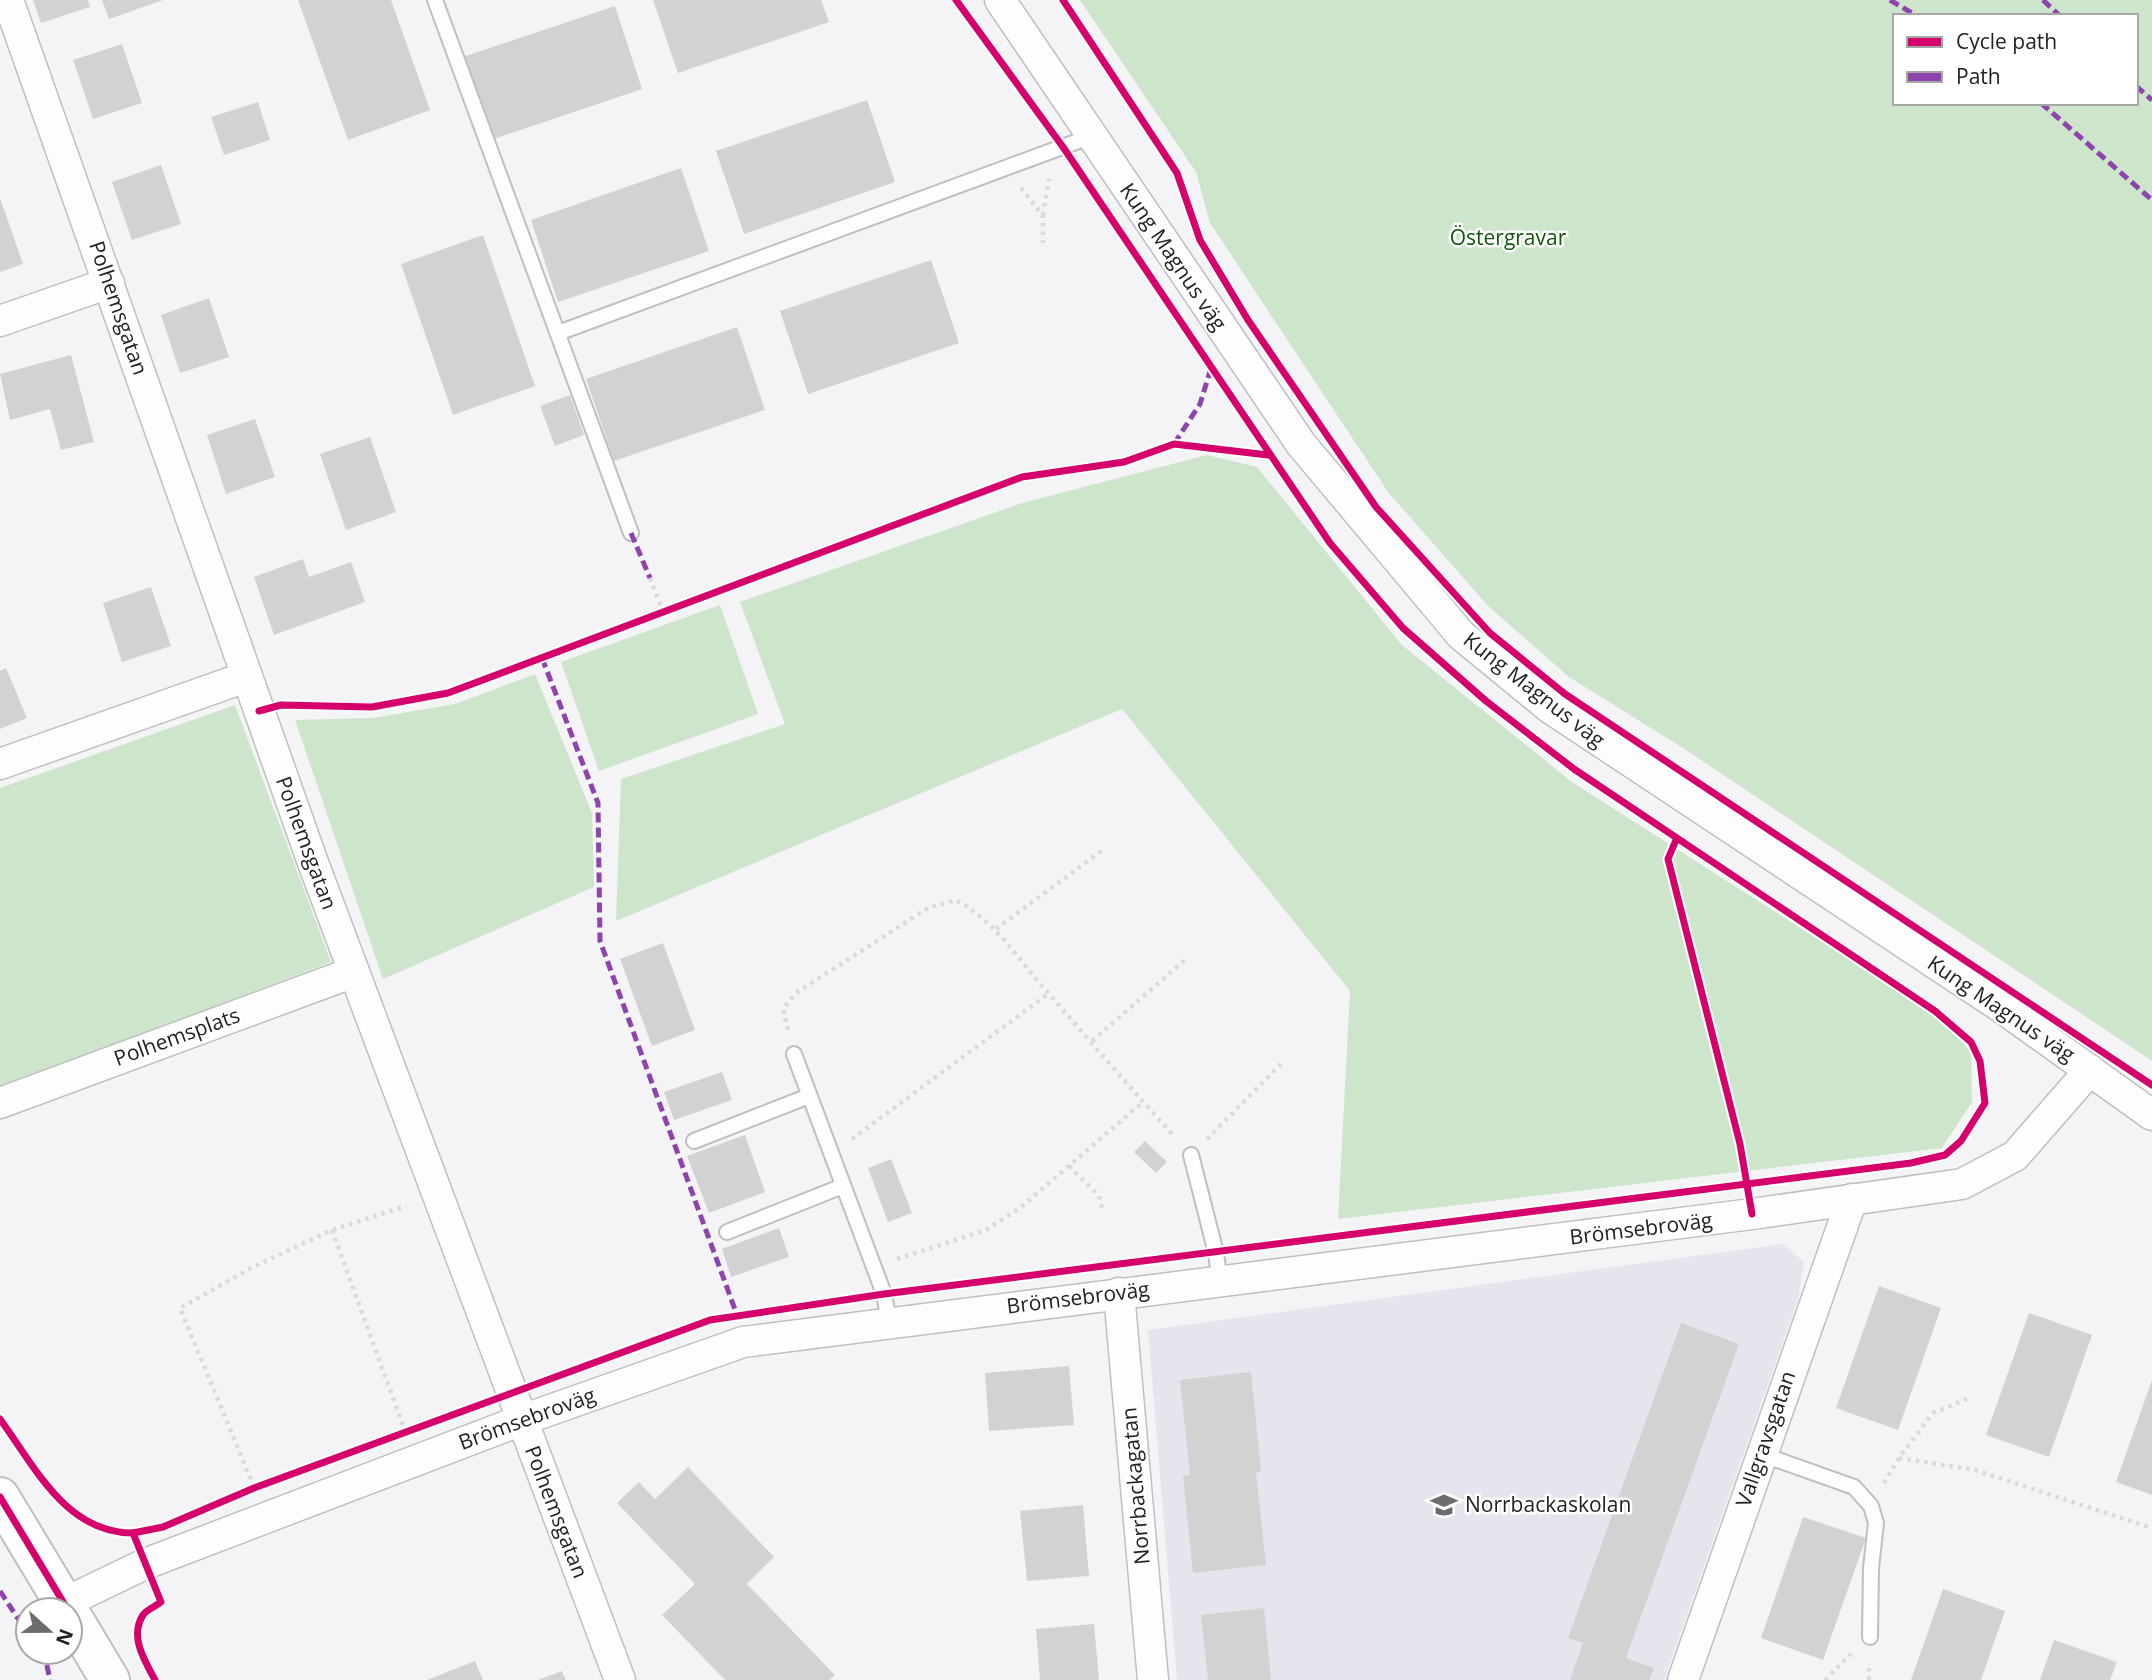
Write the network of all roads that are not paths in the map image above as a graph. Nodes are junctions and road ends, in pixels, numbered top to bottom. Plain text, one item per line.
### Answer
1 (8, 0) edge
2 (435, 0) edge
3 (1000, 0) edge
4 (1092, 136) junction
5 (109, 283) junction
6 (0, 321) edge
7 (558, 332) junction
8 (631, 533) dead end
9 (246, 677) junction
10 (0, 764) edge
11 (354, 972) junction
12 (794, 1054) road end
13 (2090, 1070) junction
14 (809, 1096) junction
15 (0, 1103) edge
16 (2152, 1115) edge
17 (694, 1141) dead end
18 (1191, 1155) road end
19 (843, 1186) junction
20 (1852, 1199) junction
21 (727, 1232) dead end
22 (1220, 1282) junction
23 (1119, 1293) junction
24 (889, 1322) junction
25 (522, 1420) junction
26 (1761, 1454) junction
27 (0, 1497) edge
28 (60, 1596) edge
29 (84, 1598) edge
30 (84, 1636) edge
31 (1870, 1637) road end
32 (110, 1680) edge
33 (620, 1680) edge
34 (1153, 1680) edge
35 (1683, 1680) edge

1 - 5 street, Polhemsgatan
2 - 7 lane
3 - 4 street, Kung Magnus väg
4 - 7 lane
4 - 13 street, Kung Magnus väg
5 - 6 street
5 - 9 street, Polhemsgatan
7 - 8 lane
9 - 10 street
9 - 11 street, Polhemsgatan
11 - 15 street, Polhemsplats
11 - 25 street, Polhemsgatan
12 - 14 lane
13 - 16 street, Kung Magnus väg
13 - 20 street, Brömsebroväg
14 - 17 lane
14 - 19 lane
18 - 22 lane
19 - 21 lane
19 - 24 lane
20 - 22 street, Brömsebroväg
20 - 26 street, Vallgravsgatan
22 - 23 street, Brömsebroväg
23 - 24 street, Brömsebroväg
23 - 34 street, Norrbackagatan
24 - 25 street, Brömsebroväg
25 - 29 street, Brömsebroväg
25 - 33 street, Polhemsgatan
26 - 31 lane
26 - 35 street, Vallgravsgatan
27 - 28 main road
30 - 32 main road

